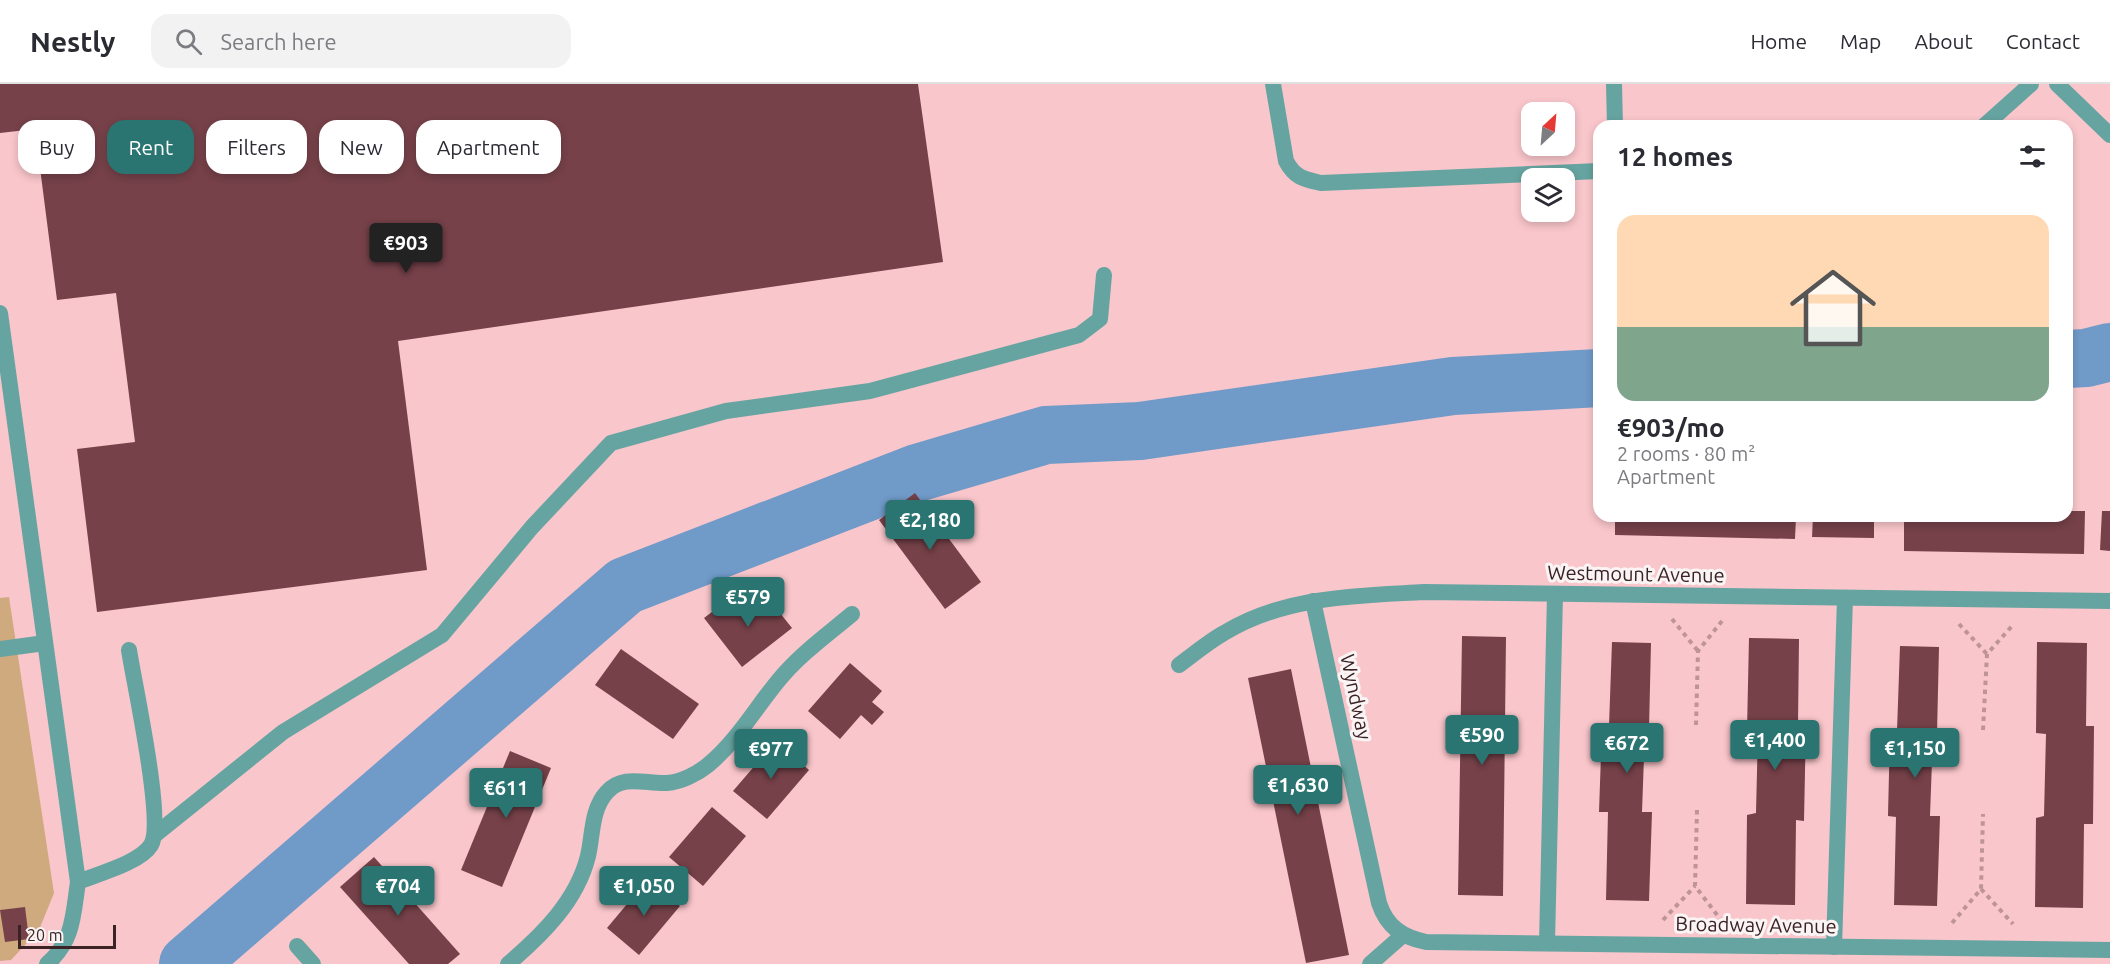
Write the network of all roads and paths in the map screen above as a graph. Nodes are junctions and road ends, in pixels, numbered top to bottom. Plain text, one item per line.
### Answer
1 (1273, 84) edge
2 (1614, 84) edge
3 (2031, 84) edge
4 (2057, 84) edge
5 (1615, 120) edge
6 (1991, 120) edge
7 (2110, 135) edge
8 (1593, 171) edge
9 (1104, 275) dead end
10 (0, 313) edge
11 (1555, 594) junction
12 (1652, 595) junction
13 (1742, 596) junction
14 (1845, 598) junction
15 (2034, 600) junction
16 (1313, 601) junction
17 (2110, 601) edge
18 (852, 614) dead end
19 (45, 644) junction
20 (0, 649) edge
21 (129, 650) dead end
22 (1698, 651) junction
23 (1179, 665) dead end
24 (1696, 725) dead end
25 (1983, 730) dead end
26 (1697, 810) dead end
27 (1983, 814) dead end
28 (156, 834) junction
29 (78, 882) junction
30 (1695, 886) junction
31 (1981, 889) junction
32 (1403, 935) junction
33 (1547, 943) junction
34 (1641, 944) junction
35 (1740, 945) junction
36 (297, 946) dead end
37 (1834, 947) junction
38 (1931, 948) junction
39 (2035, 949) junction
40 (2110, 950) edge
41 (47, 964) edge
42 (313, 964) edge
43 (508, 964) edge
44 (1370, 964) edge

1 - 8 street
2 - 5 street
3 - 6 street
4 - 7 street
9 - 28 street
10 - 19 street
11 - 12 street, Westmount Avenue
11 - 16 street, Westmount Avenue
11 - 33 street
12 - 13 street, Westmount Avenue
12 - 22 path
13 - 14 street, Westmount Avenue
13 - 22 path
14 - 15 street, Westmount Avenue
14 - 37 street
15 - 17 street, Westmount Avenue
15 - 25 path
16 - 23 street, Westmount Avenue
16 - 32 street, Wyndway
18 - 43 street
19 - 20 street
19 - 29 street
21 - 28 street
22 - 24 path
26 - 30 path
27 - 31 path
28 - 29 street
29 - 41 street
30 - 34 path
30 - 35 path
31 - 38 path
31 - 39 path
32 - 33 street, Broadway Avenue
32 - 44 street
33 - 34 street, Broadway Avenue
34 - 35 street, Broadway Avenue
35 - 37 street, Broadway Avenue
36 - 42 street
37 - 38 street, Broadway Avenue
38 - 39 street, Broadway Avenue
39 - 40 street, Broadway Avenue

